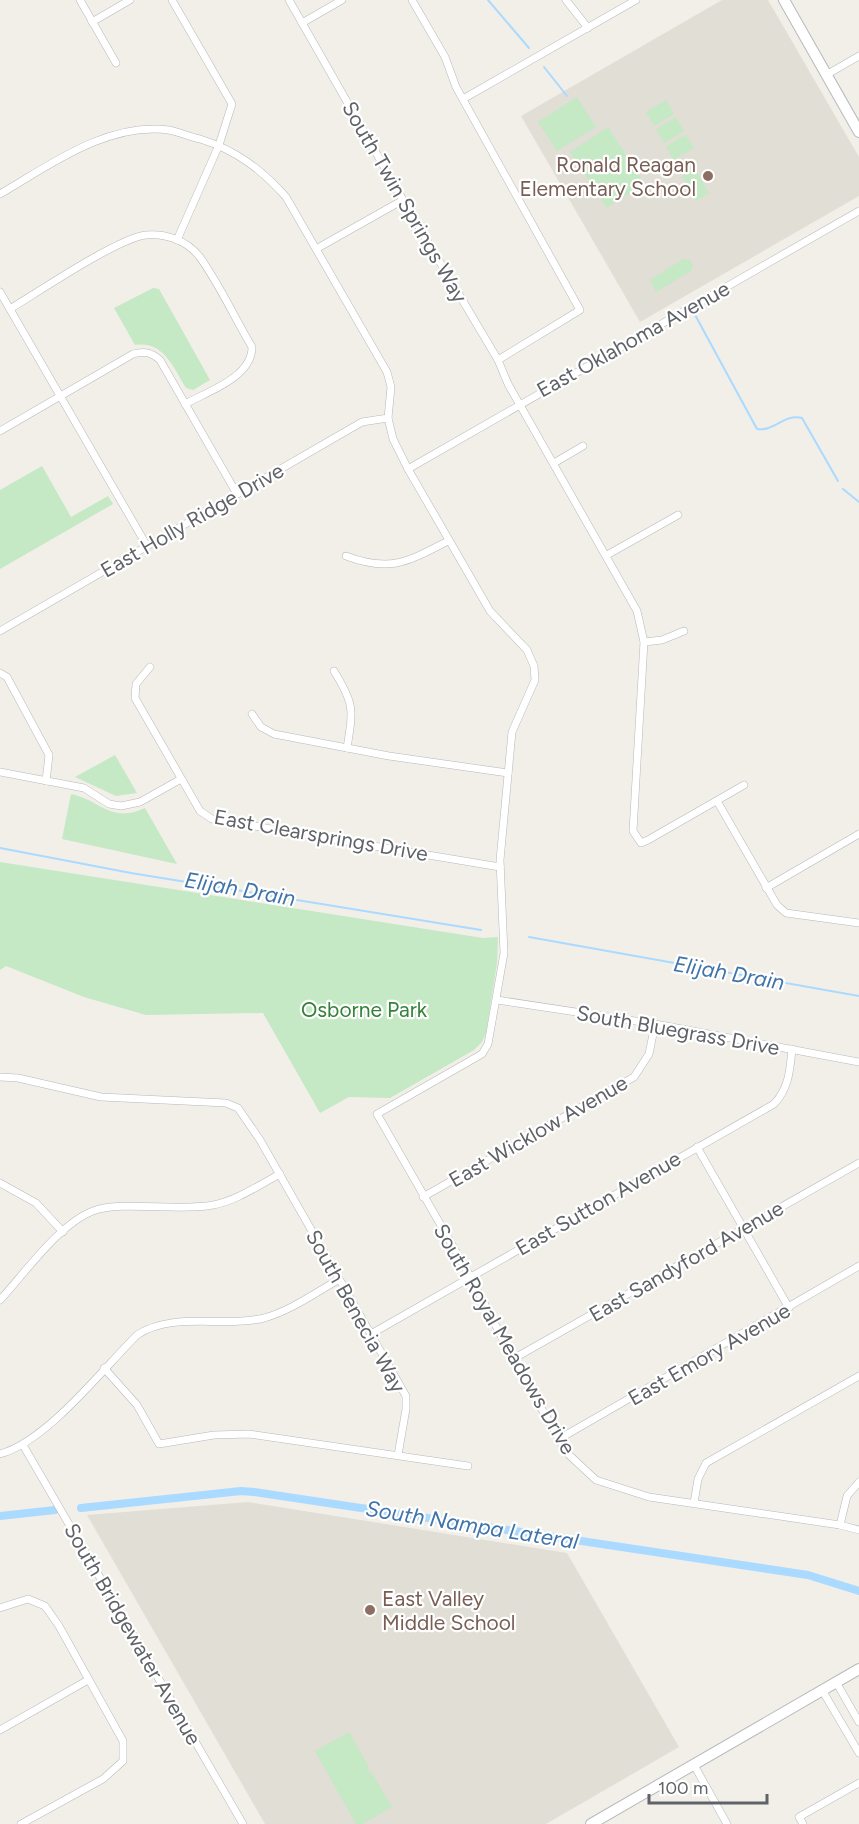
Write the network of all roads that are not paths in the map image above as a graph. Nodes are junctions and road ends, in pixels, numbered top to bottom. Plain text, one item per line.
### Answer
1 (80, 0) edge
2 (130, 0) edge
3 (172, 0) edge
4 (289, 0) edge
5 (342, 0) edge
6 (412, 0) edge
7 (566, 0) edge
8 (636, 0) edge
9 (784, 0) edge
10 (92, 22) junction
11 (302, 23) junction
12 (588, 28) junction
13 (859, 56) edge
14 (116, 63) dead end
15 (826, 75) junction
16 (463, 99) junction
17 (859, 132) edge
18 (219, 145) junction
19 (0, 194) edge
20 (403, 200) junction
21 (859, 211) edge
22 (177, 240) junction
23 (316, 249) junction
24 (0, 292) edge
25 (10, 309) junction
26 (498, 360) junction
27 (61, 396) junction
28 (520, 403) junction
29 (185, 404) junction
30 (388, 418) junction
31 (0, 431) edge
32 (583, 446) dead end
33 (554, 463) junction
34 (408, 469) junction
35 (237, 494) junction
36 (678, 514) dead end
37 (448, 541) junction
38 (147, 546) junction
39 (607, 555) junction
40 (346, 556) dead end
41 (0, 631) edge
42 (684, 631) dead end
43 (644, 642) junction
44 (150, 667) dead end
45 (334, 671) dead end
46 (0, 673) edge
47 (252, 714) dead end
48 (347, 748) junction
49 (0, 772) edge
50 (508, 773) junction
51 (181, 778) junction
52 (46, 781) junction
53 (744, 785) dead end
54 (717, 801) junction
55 (859, 834) edge
56 (500, 867) junction
57 (766, 888) junction
58 (859, 923) edge
59 (497, 1000) junction
60 (655, 1024) junction
61 (792, 1049) junction
62 (859, 1062) edge
63 (0, 1077) edge
64 (697, 1147) junction
65 (859, 1163) edge
66 (280, 1174) junction
67 (0, 1183) edge
68 (423, 1197) junction
69 (742, 1228) junction
70 (63, 1232) junction
71 (859, 1266) edge
72 (471, 1276) junction
73 (338, 1280) junction
74 (0, 1300) edge
75 (789, 1308) junction
76 (371, 1334) junction
77 (513, 1359) junction
78 (104, 1368) junction
79 (859, 1376) edge
80 (559, 1439) junction
81 (23, 1445) junction
82 (0, 1454) edge
83 (398, 1455) junction
84 (468, 1466) dead end
85 (859, 1482) edge
86 (694, 1503) junction
87 (840, 1525) junction
88 (859, 1530) edge
89 (0, 1608) edge
90 (859, 1669) edge
91 (88, 1680) junction
92 (836, 1682) junction
93 (822, 1690) junction
94 (859, 1722) edge
95 (0, 1730) edge
96 (859, 1753) edge
97 (694, 1765) junction
98 (859, 1783) edge
99 (21, 1824) edge
100 (243, 1824) edge
101 (591, 1824) edge
102 (728, 1824) edge
103 (803, 1824) edge

1 - 10 street
2 - 10 street
3 - 18 street
4 - 11 street, South Twin Springs Way
5 - 11 street
6 - 16 street
7 - 12 street
8 - 12 street
9 - 15 main road
10 - 14 street
11 - 20 street, South Twin Springs Way
12 - 16 street
13 - 15 street
15 - 17 main road
16 - 26 street
18 - 19 street
18 - 22 street
18 - 23 street
20 - 23 street
20 - 26 street, South Twin Springs Way
21 - 28 street, East Oklahoma Avenue
22 - 25 street
22 - 29 street
23 - 30 street
24 - 25 street
25 - 27 street
26 - 28 street, South Twin Springs Way
27 - 29 street
27 - 31 street
27 - 38 street
28 - 33 street, South Twin Springs Way
28 - 34 street, East Oklahoma Avenue
29 - 35 street
30 - 34 street
30 - 35 street, East Holly Ridge Drive
32 - 33 street
33 - 39 street, South Twin Springs Way
34 - 37 street
35 - 38 street, East Holly Ridge Drive
36 - 39 street
37 - 40 street
37 - 50 street
38 - 41 street, East Holly Ridge Drive
39 - 43 street, South Twin Springs Way
42 - 43 street
43 - 54 street, South Twin Springs Way
44 - 51 street, East Clearsprings Drive
45 - 48 street
46 - 52 street
47 - 48 street
48 - 50 street
49 - 52 street
50 - 56 street
51 - 52 street
51 - 56 street, East Clearsprings Drive
53 - 54 street
54 - 57 street
55 - 57 street
56 - 59 street
57 - 58 street
59 - 60 street, South Bluegrass Drive
59 - 68 street, South Royal Meadows Drive
60 - 61 street, South Bluegrass Drive
60 - 68 street, East Wicklow Avenue
61 - 62 street, South Bluegrass Drive
61 - 64 street, East Sutton Avenue
63 - 66 street, South Benecia Way
64 - 69 street
64 - 72 street, East Sutton Avenue
65 - 69 street, East Sandyford Avenue
66 - 70 street
66 - 73 street, South Benecia Way
67 - 70 street
68 - 72 street, South Royal Meadows Drive
69 - 75 street
69 - 77 street, East Sandyford Avenue
70 - 74 street
71 - 75 street, East Emory Avenue
72 - 76 street, East Sutton Avenue
72 - 77 street, South Royal Meadows Drive
73 - 76 street, South Benecia Way
73 - 78 street
75 - 80 street, East Emory Avenue
76 - 83 street, South Benecia Way
77 - 80 street, South Royal Meadows Drive
78 - 81 street
78 - 83 street
79 - 86 street
80 - 86 street, South Royal Meadows Drive
81 - 82 street
81 - 100 street, South Bridgewater Avenue
83 - 84 street
85 - 87 street
86 - 87 street, South Royal Meadows Drive
87 - 88 street, South Royal Meadows Drive
89 - 91 street
90 - 92 main road
91 - 95 street
91 - 99 street
92 - 93 main road
92 - 94 street
93 - 96 street
93 - 97 main road
97 - 101 main road
97 - 102 street
98 - 103 street

